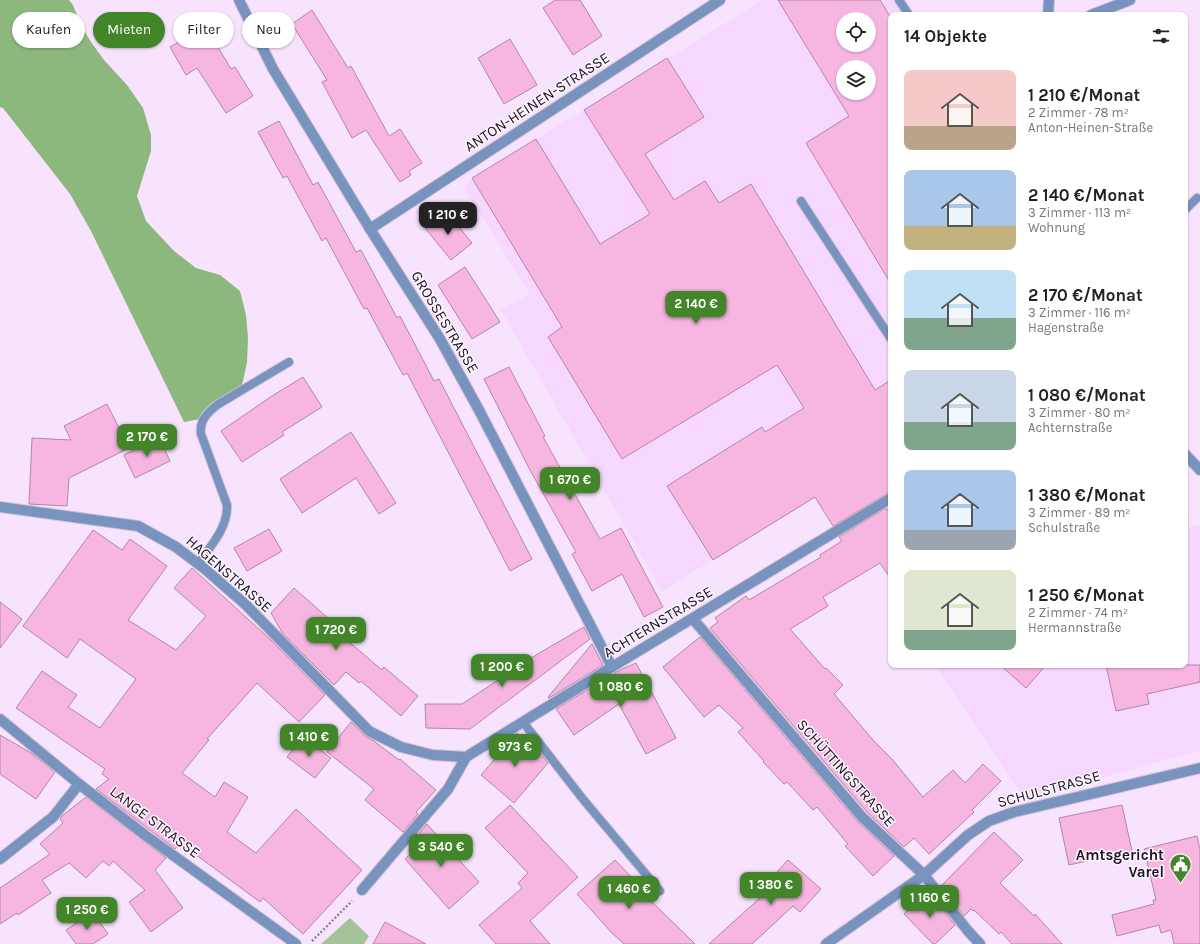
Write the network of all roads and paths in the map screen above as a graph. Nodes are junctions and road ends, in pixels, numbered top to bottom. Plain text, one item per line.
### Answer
1 (239, 0) edge
2 (720, 0) edge
3 (899, 0) edge
4 (1049, 0) edge
5 (1130, 0) edge
6 (907, 12) edge
7 (1048, 12) edge
8 (1099, 12) edge
9 (1197, 198) dead end
10 (801, 200) dead end
11 (1188, 207) edge
12 (370, 229) junction
13 (888, 334) edge
14 (289, 362) dead end
15 (1188, 457) edge
16 (1200, 470) edge
17 (888, 500) edge
18 (0, 508) edge
19 (198, 564) junction
20 (693, 619) junction
21 (612, 667) junction
22 (0, 719) edge
23 (523, 722) junction
24 (466, 757) junction
25 (1200, 768) edge
26 (79, 784) junction
27 (0, 859) edge
28 (924, 875) junction
29 (362, 890) joint
30 (660, 891) dead end
31 (290, 942) edge
32 (309, 944) edge
33 (826, 944) edge
34 (980, 944) edge

1 - 12 street, GROSSESTRASSE
2 - 12 street, ANTON-HEINEN-STRASSE
3 - 6 lane
4 - 7 street
5 - 8 street
9 - 11 lane
10 - 13 lane
12 - 21 street, GROSSESTRASSE
14 - 19 lane
15 - 16 street
17 - 20 street, ACHTERNSTRASSE
18 - 19 street, HAGENSTRASSE
19 - 24 street, HAGENSTRASSE
20 - 21 street, ACHTERNSTRASSE
20 - 28 street, SCHÜTTINGSTRASSE
21 - 23 street, ACHTERNSTRASSE
22 - 26 street, LANGE STRASSE
23 - 24 street, ACHTERNSTRASSE
23 - 30 lane
24 - 29 street, ACHTERNSTRASSE
25 - 28 street, SCHULSTRASSE
26 - 27 street
26 - 31 street, LANGE STRASSE
28 - 33 street, SCHULSTRASSE
28 - 34 street, SCHÜTTINGSTRASSE
29 - 32 path

